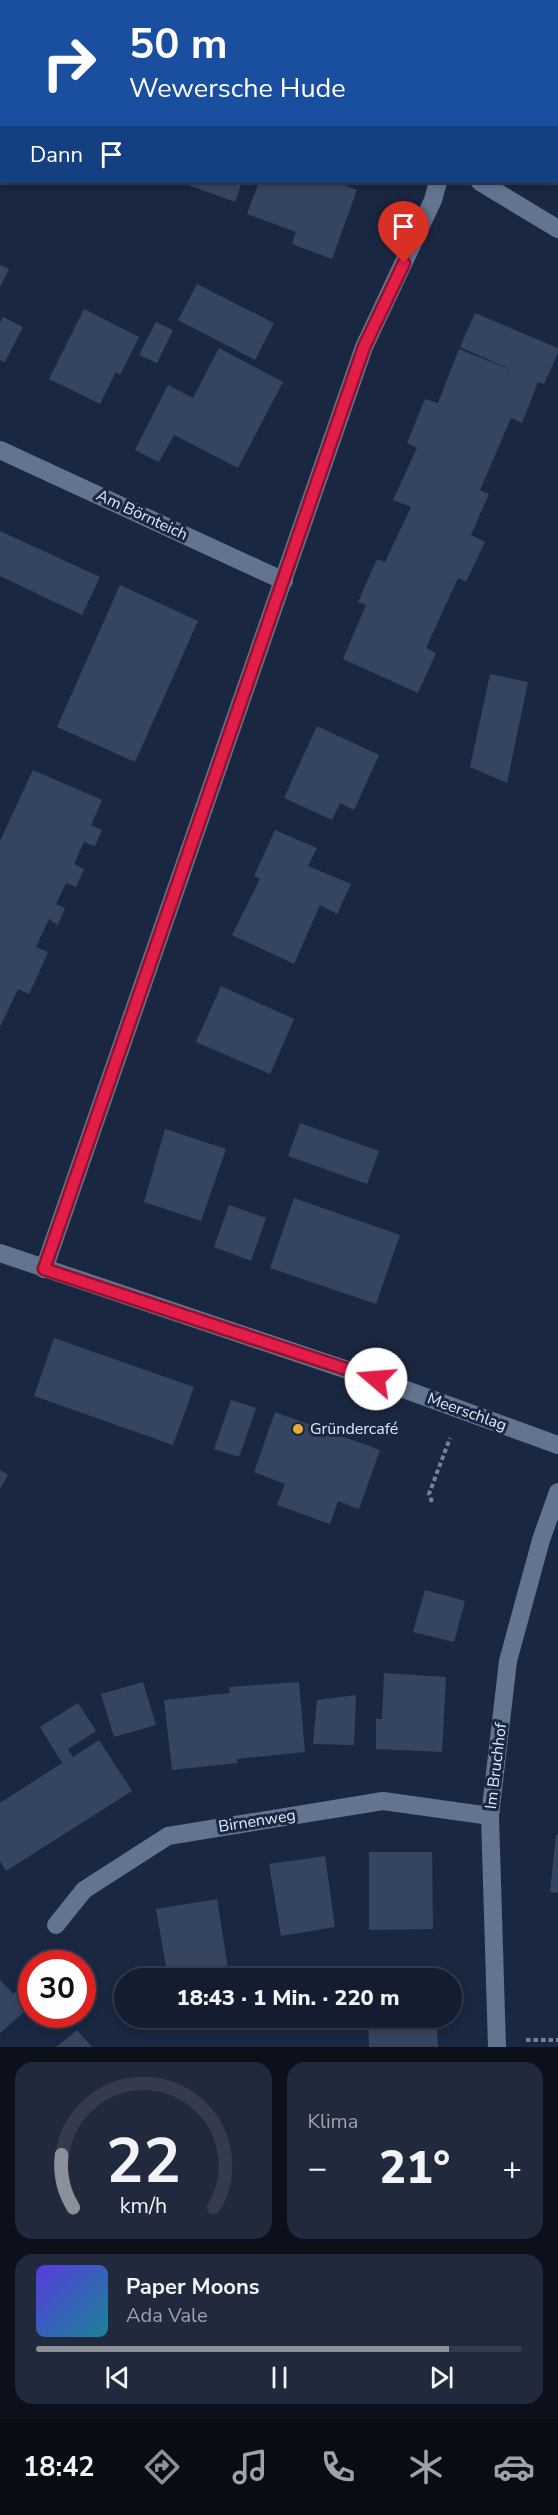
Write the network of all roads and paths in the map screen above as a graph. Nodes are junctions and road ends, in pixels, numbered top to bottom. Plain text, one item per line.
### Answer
1 (438, 183) edge
2 (482, 183) edge
3 (558, 229) edge
4 (0, 450) edge
5 (284, 581) junction
6 (0, 1253) edge
7 (44, 1269) junction
8 (462, 1410) junction
9 (558, 1445) edge
10 (558, 1492) edge
11 (432, 1502) dead end
12 (490, 1816) junction
13 (56, 1924) dead end
14 (496, 2047) edge

1 - 5 street
2 - 3 street
4 - 5 street, Am Börnteich
5 - 7 street
6 - 7 street, Meerschlag
7 - 8 street, Meerschlag
8 - 9 street, Meerschlag
8 - 11 path
10 - 12 street, Im Bruchhof
12 - 13 street, Birnenweg
12 - 14 street, Im Bruchhof

